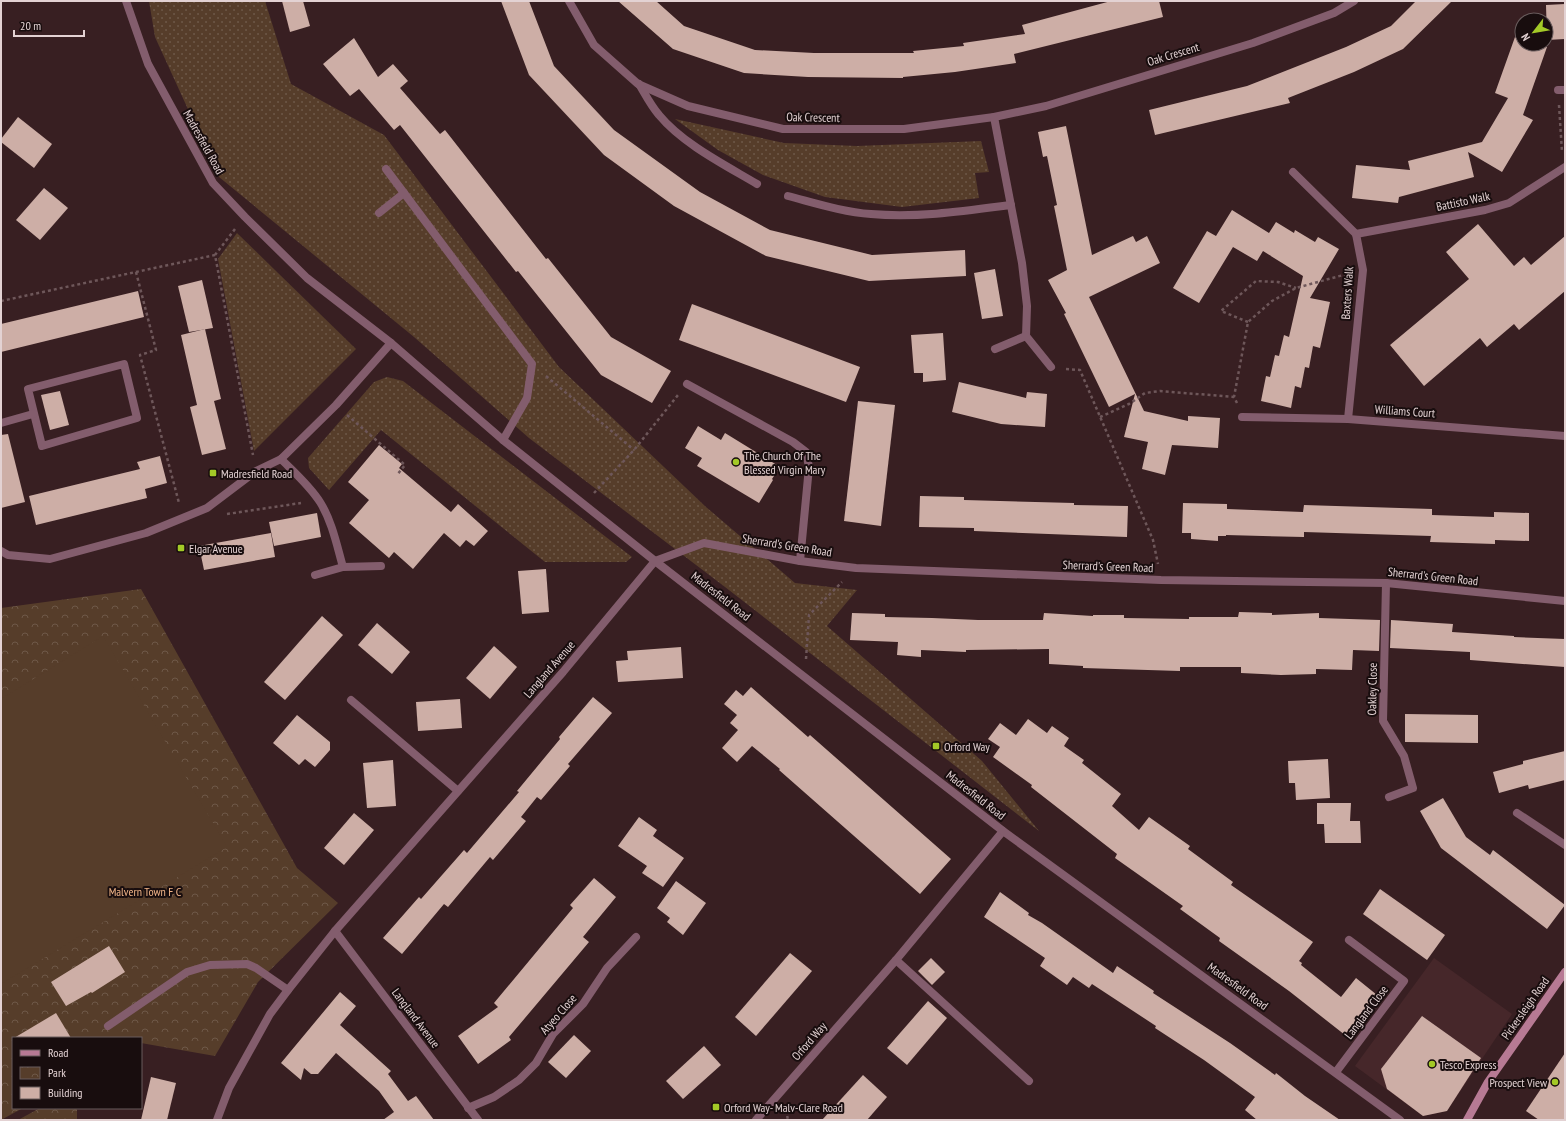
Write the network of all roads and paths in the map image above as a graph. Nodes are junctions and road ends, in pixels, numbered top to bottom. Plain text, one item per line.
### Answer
1 (126, 1) edge
2 (569, 1) edge
3 (1354, 1) edge
4 (638, 84) junction
5 (1561, 90) edge
6 (994, 117) junction
7 (1564, 167) edge
8 (386, 169) dead end
9 (1292, 172) dead end
10 (757, 184) dead end
11 (404, 193) junction
12 (788, 196) dead end
13 (1011, 205) junction
14 (379, 213) dead end
15 (245, 218) junction
16 (1356, 234) junction
17 (214, 255) junction
18 (1362, 270) junction
19 (136, 272) junction
20 (1296, 288) junction
21 (1, 301) edge
22 (1248, 322) junction
23 (1026, 336) junction
24 (391, 343) junction
25 (995, 349) dead end
26 (532, 364) junction
27 (1051, 367) joint
28 (687, 384) joint
29 (1234, 397) junction
30 (336, 405) junction
31 (33, 414) junction
32 (1100, 417) junction
33 (1242, 417) joint
34 (1348, 419) junction
35 (1, 423) edge
36 (1565, 436) edge
37 (503, 440) junction
38 (634, 450) junction
39 (281, 459) junction
40 (256, 471) junction
41 (397, 475) dead end
42 (317, 498) junction
43 (213, 504) junction
44 (584, 504) junction
45 (183, 519) junction
46 (1, 551) edge
47 (655, 561) junction
48 (800, 561) junction
49 (381, 566) dead end
50 (343, 567) junction
51 (856, 568) junction
52 (316, 574) dead end
53 (1161, 580) junction
54 (1386, 583) junction
55 (1565, 601) edge
56 (805, 677) junction
57 (351, 700) dead end
58 (458, 791) junction
59 (1389, 797) dead end
60 (1517, 813) dead end
61 (1003, 831) junction
62 (1565, 845) edge
63 (335, 931) junction
64 (636, 936) dead end
65 (1349, 940) dead end
66 (896, 960) junction
67 (1565, 972) edge
68 (288, 990) junction
69 (108, 1026) dead end
70 (1336, 1072) junction
71 (1029, 1081) dead end
72 (468, 1108) junction
73 (217, 1120) edge
74 (478, 1120) edge
75 (756, 1120) edge
76 (1400, 1120) edge
77 (1467, 1120) edge

1 - 15 street, Madresfield Road
2 - 4 street, Oak Crescent
3 - 6 street, Oak Crescent
4 - 6 street, Oak Crescent
4 - 10 street, Oak Crescent
5 - 7 path
6 - 13 street
7 - 16 street, Battisto Walk
8 - 11 street
9 - 16 street
11 - 14 street
11 - 26 street
12 - 13 street
13 - 23 street
15 - 17 path
15 - 24 street, Madresfield Road
16 - 18 street, Baxters Walk
17 - 19 path
17 - 40 path
18 - 20 path
18 - 34 street, Baxters Walk
19 - 21 path
19 - 45 path
20 - 22 path
20 - 22 path
22 - 29 path
23 - 25 street
23 - 27 street
24 - 30 street
24 - 37 street, Madresfield Road
26 - 37 street
26 - 38 path
27 - 32 path
28 - 38 path
28 - 48 street
29 - 32 path
29 - 33 path
30 - 39 street
30 - 41 path
31 - 31 street
31 - 35 street
32 - 53 path
33 - 34 street, Williams Court
34 - 36 street, Williams Court
37 - 44 street, Madresfield Road
38 - 44 path
39 - 40 street
39 - 42 street
40 - 43 street
42 - 43 path
42 - 50 street
43 - 45 street
44 - 47 street, Madresfield Road
45 - 46 street
47 - 48 street, Sherrard's Green Road
47 - 56 street, Madresfield Road
47 - 58 street, Langland Avenue
48 - 51 street, Sherrard's Green Road
49 - 50 street
50 - 52 street
51 - 53 street, Sherrard's Green Road
51 - 56 path
53 - 54 street, Sherrard's Green Road
54 - 55 street, Sherrard's Green Road
54 - 59 street, Oakley Close
56 - 61 street, Madresfield Road
57 - 58 street
58 - 63 street, Langland Avenue
60 - 62 street
61 - 66 street, Orford Way
61 - 70 street, Madresfield Road
63 - 68 street, Langland Avenue
63 - 72 street, Langland Avenue
64 - 72 street, Atyeo Close
65 - 70 street, Langland Close
66 - 71 street
66 - 75 street, Orford Way
67 - 77 main road, Pickersleigh Road
68 - 69 street
68 - 73 street, Langland Avenue
70 - 76 street, Madresfield Road
72 - 74 street, Langland Avenue

